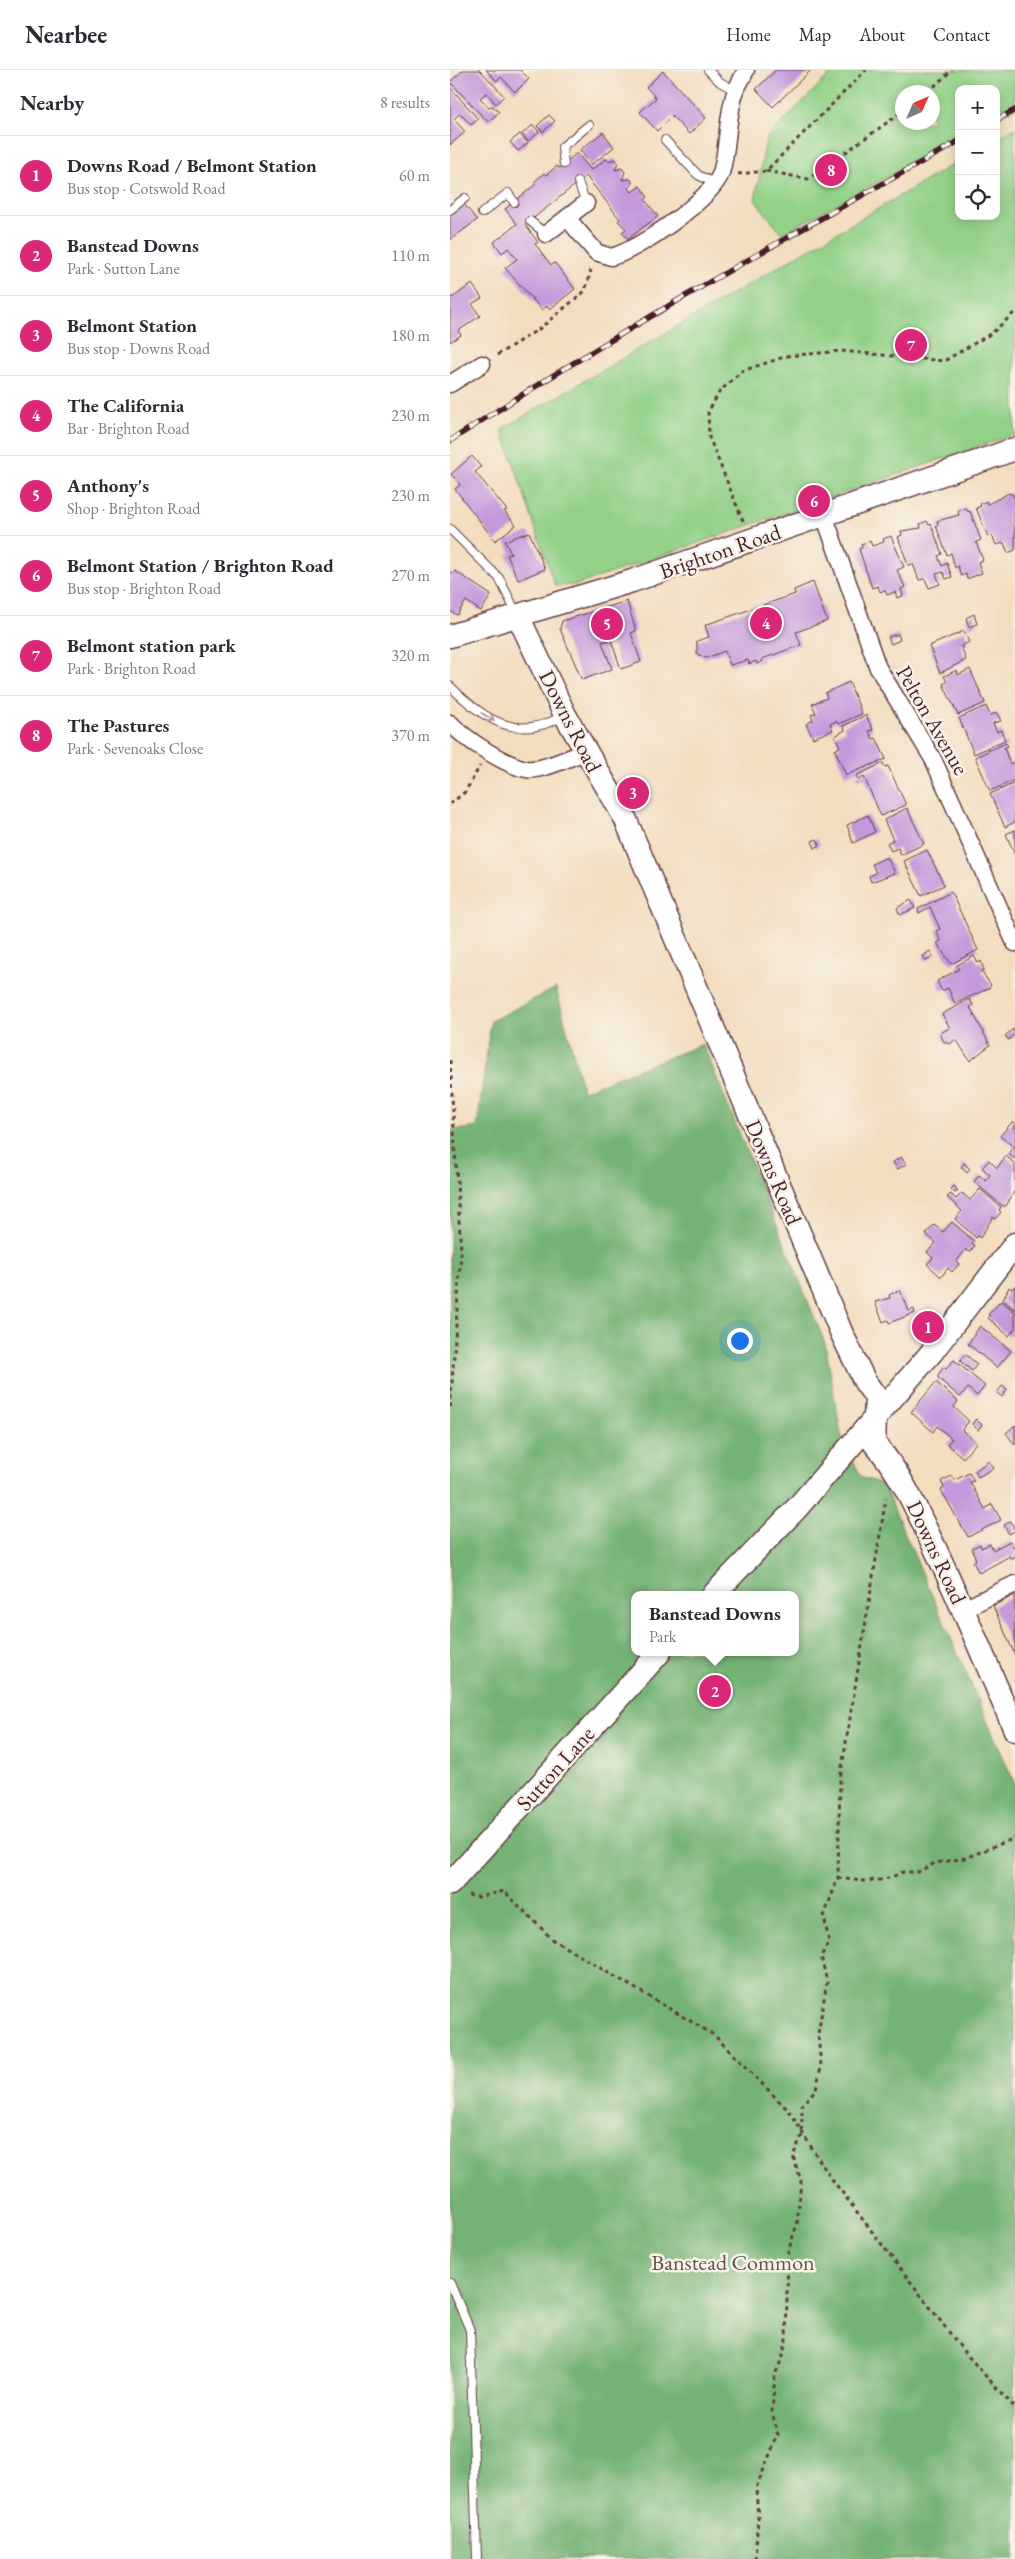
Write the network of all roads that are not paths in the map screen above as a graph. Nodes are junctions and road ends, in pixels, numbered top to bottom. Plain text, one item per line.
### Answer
1 (708, 70) edge
2 (746, 70) edge
3 (736, 91) junction
4 (589, 125) dead end
5 (665, 140) dead end
6 (564, 164) dead end
7 (717, 179) junction
8 (578, 182) dead end
9 (465, 198) dead end
10 (514, 202) dead end
11 (586, 203) joint
12 (450, 210) edge
13 (482, 213) dead end
14 (567, 218) junction
15 (530, 221) dead end
16 (546, 234) joint
17 (482, 364) road end
18 (450, 384) edge
19 (1015, 449) edge
20 (824, 515) junction
21 (450, 529) edge
22 (518, 616) junction
23 (450, 636) edge
24 (450, 686) edge
25 (565, 715) junction
26 (450, 723) edge
27 (585, 752) junction
28 (1015, 943) edge
29 (1015, 1244) edge
30 (874, 1419) junction
31 (1015, 1584) edge
32 (717, 1591) edge
33 (964, 1608) junction
34 (657, 1656) edge
35 (1015, 1730) edge
36 (455, 1889) edge
37 (450, 2283) edge
38 (477, 2559) edge

1 - 3 lane
2 - 3 street
3 - 7 street
4 - 6 lane
5 - 7 lane
7 - 14 street
8 - 11 lane
9 - 12 lane
10 - 13 lane
11 - 14 street
14 - 16 street
15 - 16 lane
17 - 18 street
19 - 20 main road, Brighton Road
20 - 22 main road, Brighton Road
20 - 28 street, Pelton Avenue
21 - 22 lane
22 - 23 main road, Brighton Road
22 - 25 main road, Downs Road
24 -> 25 lane
25 - 27 main road, Downs Road
26 - 27 street
27 - 30 main road, Downs Road
29 - 30 main road
30 - 32 main road
30 - 33 main road, Downs Road
31 - 33 street
33 - 35 main road, Downs Road
34 - 36 main road, Sutton Lane
37 - 38 lane

